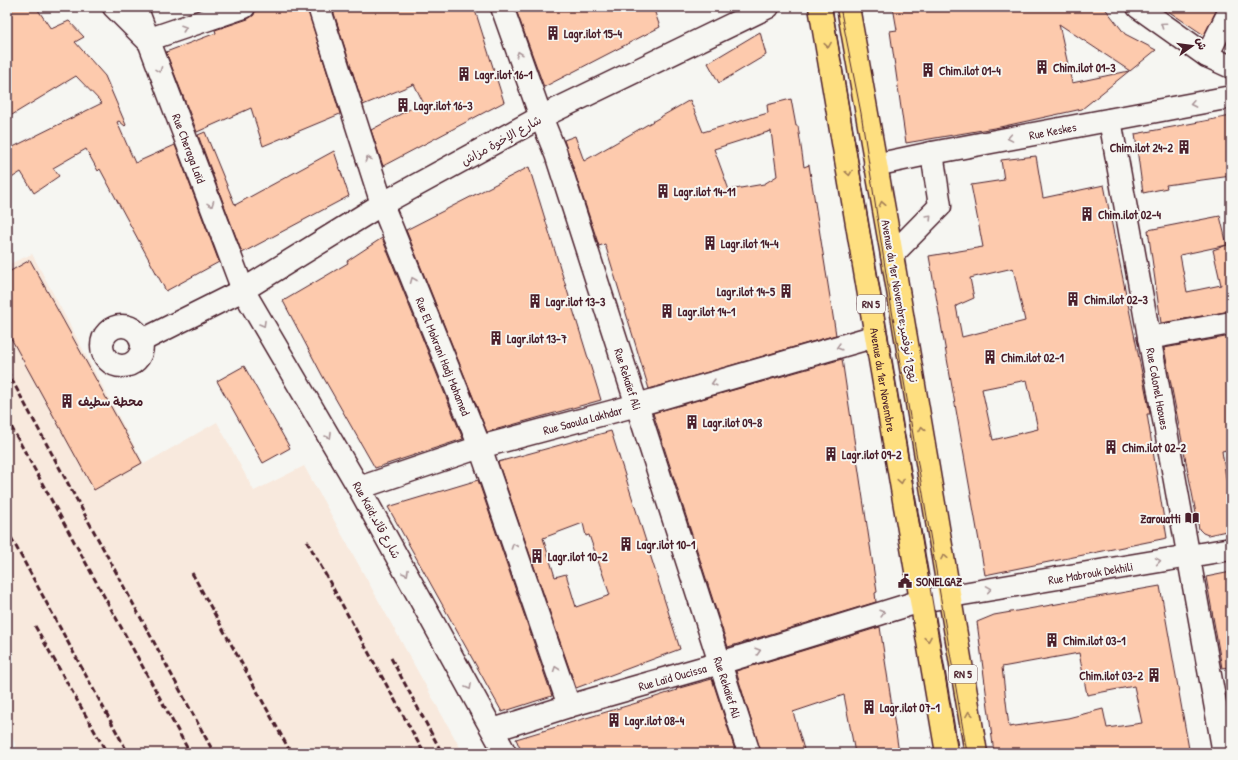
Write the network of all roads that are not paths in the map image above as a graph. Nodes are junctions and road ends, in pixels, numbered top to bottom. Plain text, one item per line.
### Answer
1 (114, 7) edge
2 (136, 7) edge
3 (244, 7) edge
4 (319, 7) edge
5 (502, 7) edge
6 (768, 7) edge
7 (820, 7) edge
8 (848, 7) edge
9 (1138, 7) edge
10 (1231, 8) edge
11 (148, 40) junction
12 (1207, 56) junction
13 (1231, 67) edge
14 (1231, 97) edge
15 (541, 118) junction
16 (1110, 120) junction
17 (932, 153) junction
18 (875, 165) junction
19 (382, 204) junction
20 (892, 254) junction
21 (243, 290) junction
22 (1231, 323) edge
23 (876, 336) junction
24 (1149, 338) junction
25 (141, 341) dead end
26 (637, 405) junction
27 (480, 447) junction
28 (360, 488) junction
29 (1231, 549) edge
30 (1188, 556) junction
31 (950, 596) junction
32 (921, 601) junction
33 (720, 663) junction
34 (569, 706) junction
35 (493, 730) junction
36 (1224, 752) edge
37 (505, 753) edge
38 (749, 753) edge
39 (947, 753) edge
40 (976, 753) edge

1 - 11 street
2 - 11 street, Rue Cheraga Laïd
11 -> 3 street
19 -> 4 street, Rue El Mokrani Hadj Mohamed
15 -> 5 street, Rue Rekaïef Ali
6 - 15 street, شارع الإخوة مزاش
7 -> 23 main road, Avenue du 1er Novembre / RN 5
8 - 18 main road, Avenue du 1er Novembre;نهج 1 نوفمبر / RN 5
12 -> 9 street
10 - 12 street
11 -> 21 street, Rue Cheraga Laïd
12 - 13 street
14 -> 16 street, Rue Keskes
15 - 19 street, شارع الإخوة مزاش
15 - 26 street, Rue Rekaïef Ali
16 -> 17 street, Rue Keskes
16 - 24 street, Rue Colonel Haoues
17 - 18 street, Rue Keskes
20 -> 17 street
20 -> 18 main road, Avenue du 1er Novembre;نهج 1 نوفمبر / RN 5
19 - 21 street, شارع الإخوة مزاش
27 -> 19 street, Rue El Mokrani Hadj Mohamed
31 -> 20 main road, Avenue du 1er Novembre;نهج 1 نوفمبر / RN 5
21 - 25 street, شارع الإخوة مزاش
21 -> 28 street, Rue Kaïd;شارع قائد
22 - 24 street
23 -> 26 street, Rue Saoula Lakhdar
23 -> 32 main road, Avenue du 1er Novembre / RN 5
24 - 30 street, Rue Colonel Haoues
26 - 27 street, Rue Saoula Lakhdar
26 - 33 street, Rue Rekaïef Ali
27 - 28 street, Rue Saoula Lakhdar
34 -> 27 street, Rue El Mokrani Hadj Mohamed
28 -> 35 street, Rue Kaïd;شارع قائد
29 - 30 street, Rue Mabrouk Dekhili
31 -> 30 street, Rue Mabrouk Dekhili
30 - 36 street, Rue Colonel Haoues
31 - 32 street, Rue Mabrouk Dekhili
40 -> 31 main road, RN 5
33 -> 32 street, Rue Laïd Oucissa
32 -> 39 main road, Avenue du 1er Novembre / RN 5
33 - 34 street, Rue Laïd Oucissa
33 - 38 street, Rue Rekaïef Ali
34 - 35 street, Rue Laïd Oucissa
35 - 37 street, Rue Kaïd;شارع قائد

